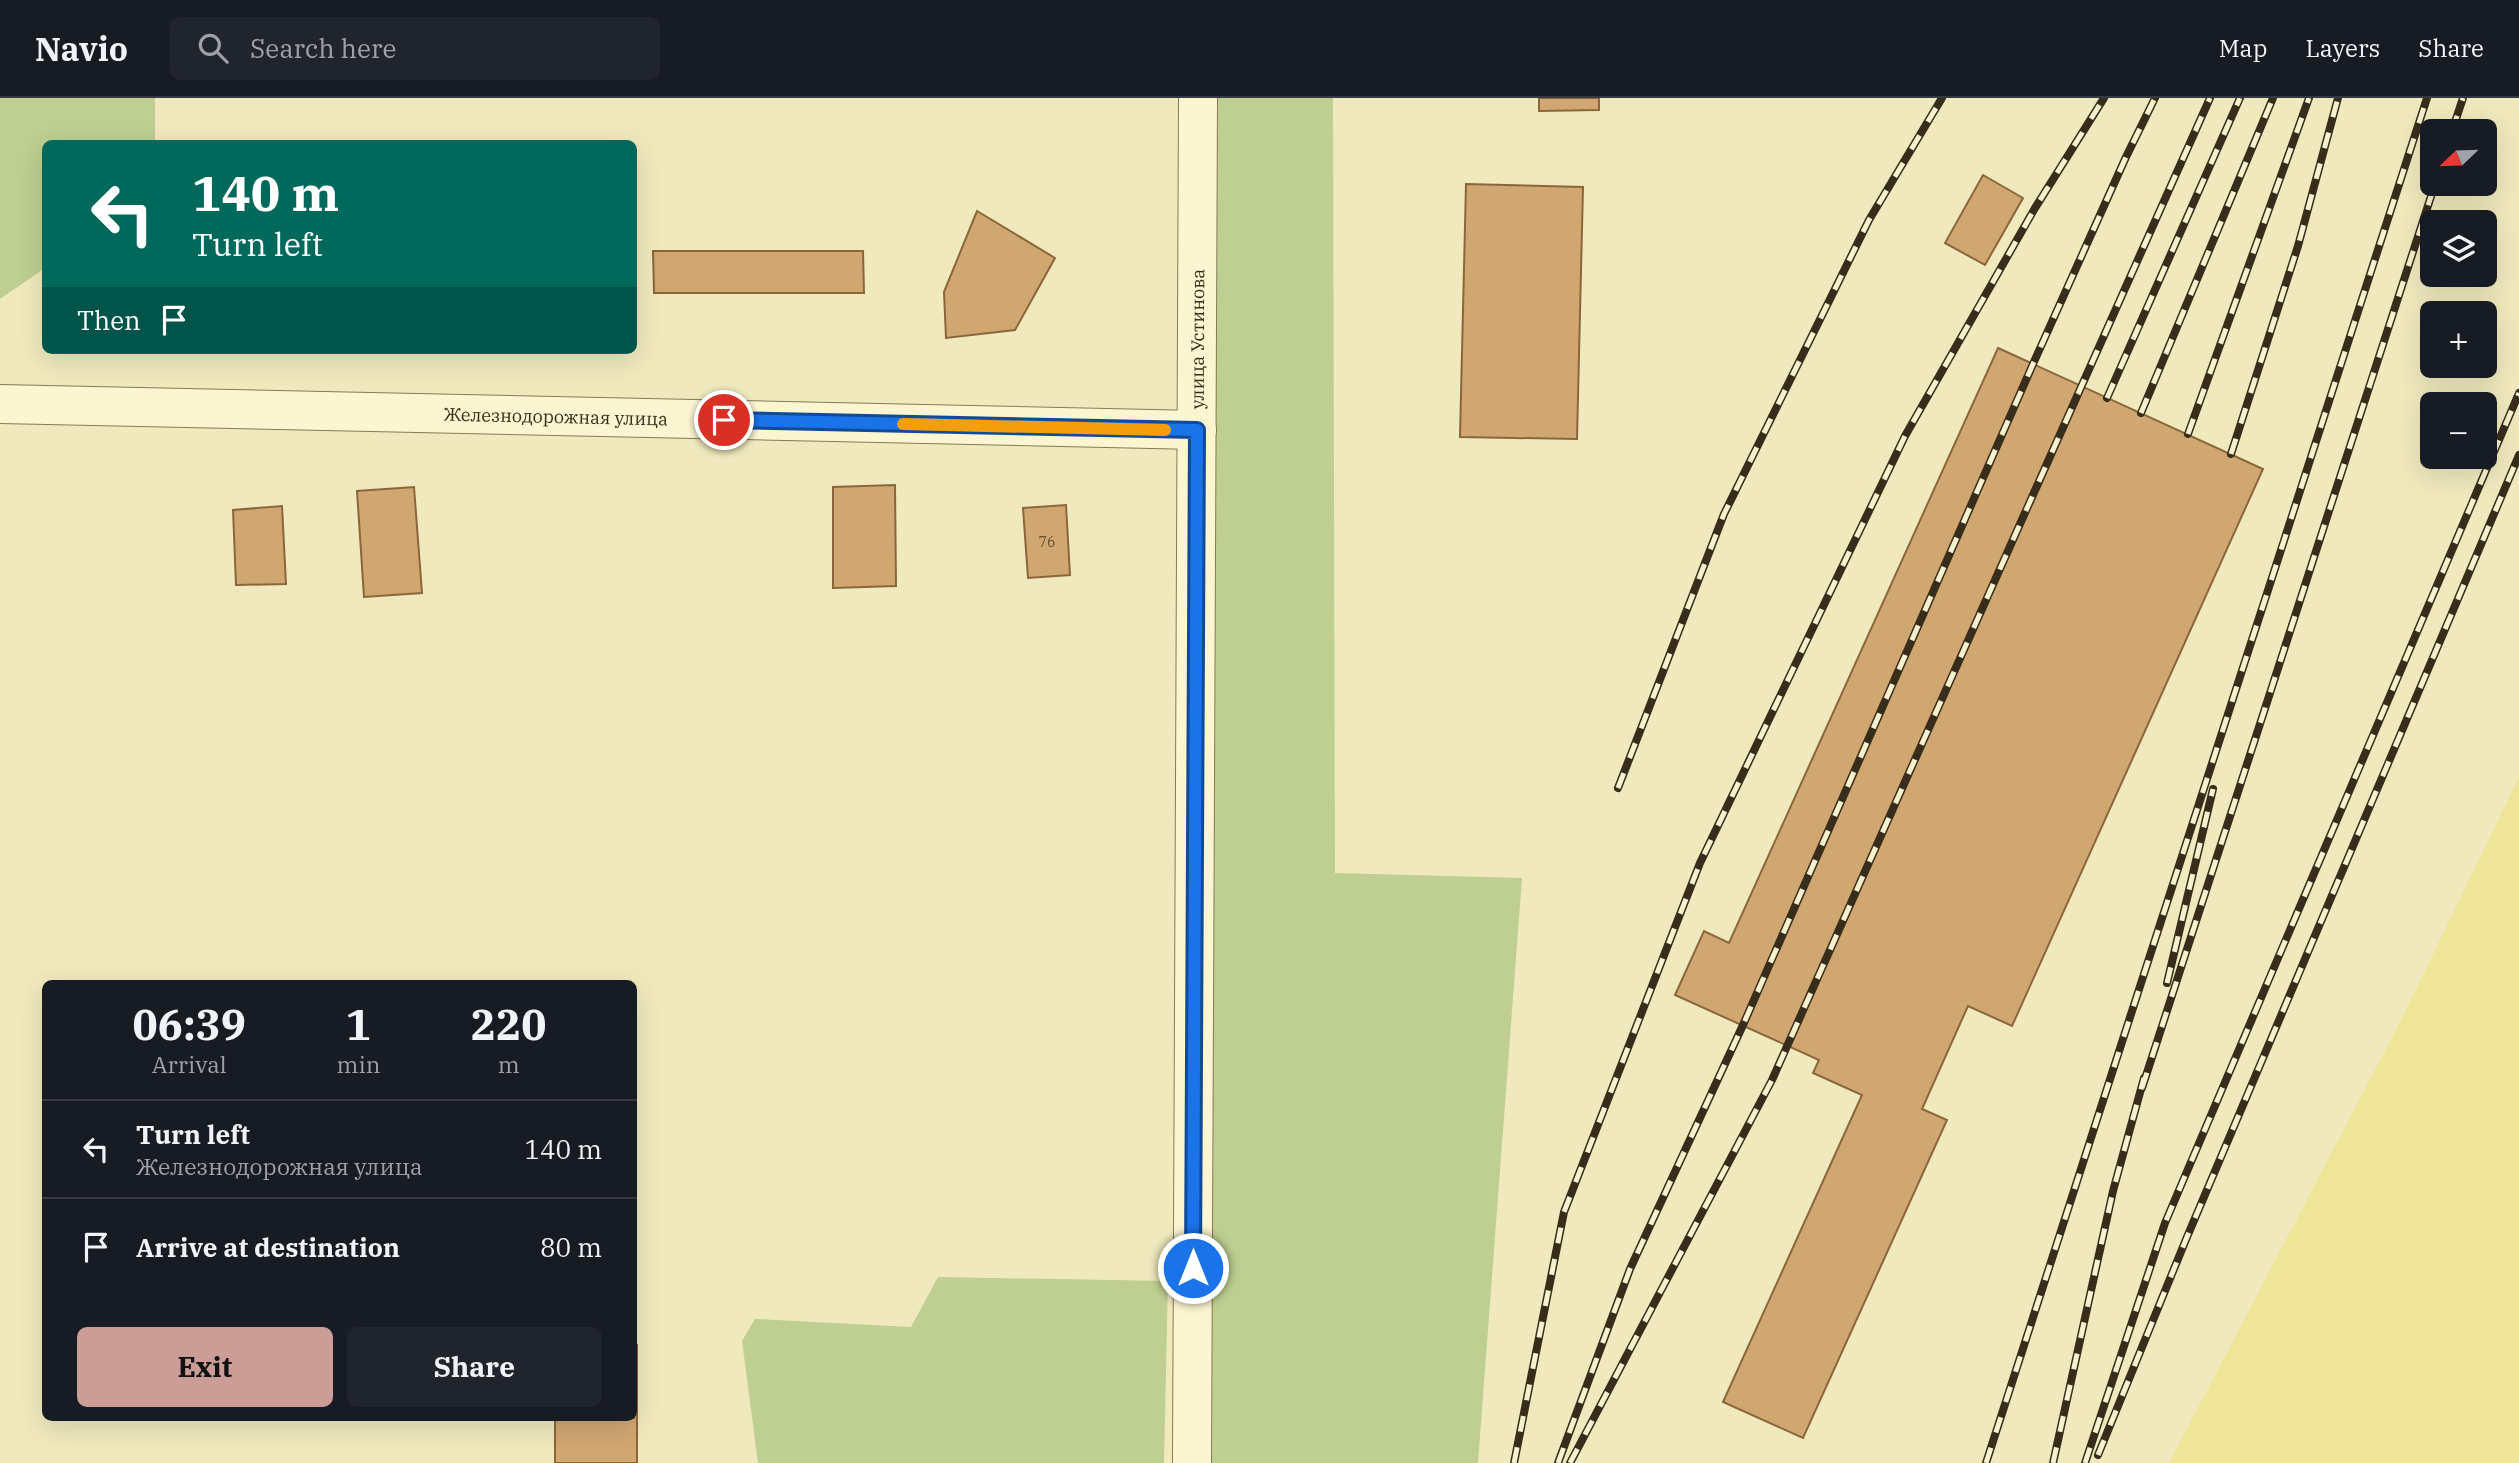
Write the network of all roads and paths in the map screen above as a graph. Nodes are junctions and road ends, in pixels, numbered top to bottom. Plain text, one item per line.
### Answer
1 (1198, 98) edge
2 (0, 404) edge
3 (1197, 430) junction
4 (1192, 1463) edge

1 - 3 street, улица Устинова
2 - 3 street, Железнодорожная улица
3 - 4 street, улица Устинова

